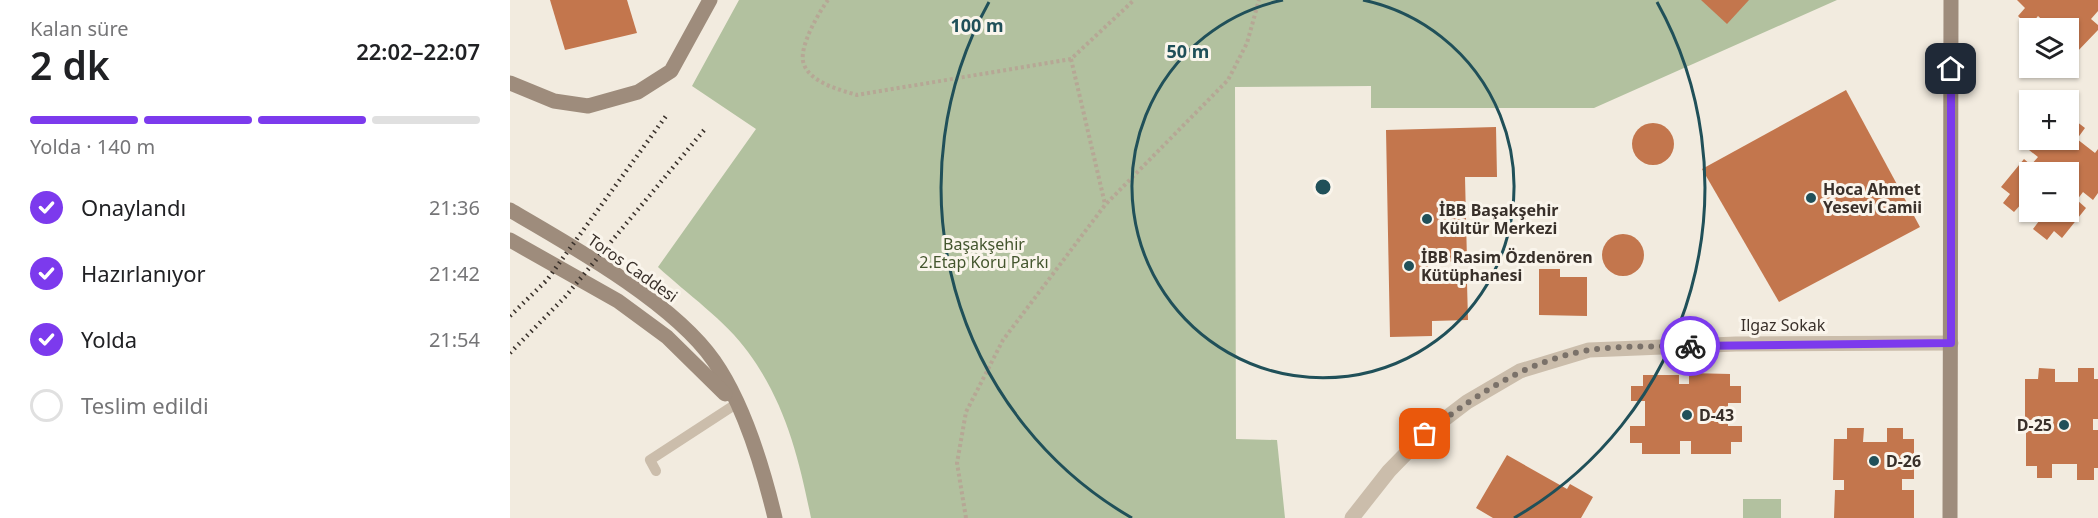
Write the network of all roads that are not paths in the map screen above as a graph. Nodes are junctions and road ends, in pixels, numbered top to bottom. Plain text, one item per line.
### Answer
1 (710, 0) edge
2 (1951, 0) edge
3 (510, 83) edge
4 (510, 210) edge
5 (510, 240) edge
6 (1951, 343) junction
7 (736, 404) junction
8 (656, 471) dead end
9 (775, 518) edge
10 (1353, 518) edge
11 (1950, 518) edge

1 - 3 street
2 - 6 street
4 - 7 street, Toros Caddesi
5 - 7 street, Toros Caddesi
6 - 10 street, Ilgaz Sokak
6 - 11 street
7 - 8 lane
7 - 9 street, Toros Caddesi

